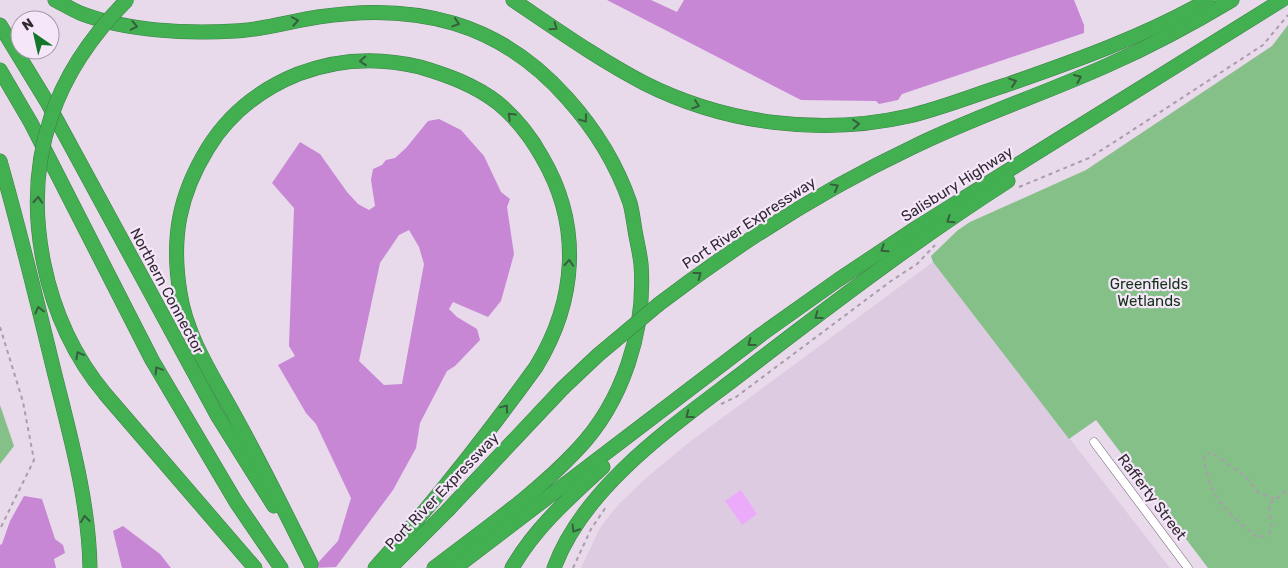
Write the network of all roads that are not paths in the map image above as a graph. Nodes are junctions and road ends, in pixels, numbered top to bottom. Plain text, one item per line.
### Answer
1 (55, 0) edge
2 (127, 0) edge
3 (513, 0) edge
4 (1208, 0) edge
5 (1232, 0) edge
6 (1282, 0) edge
7 (0, 25) edge
8 (1222, 38) junction
9 (0, 70) edge
10 (0, 161) edge
11 (662, 412) junction
12 (1094, 442) dead end
13 (312, 566) edge
14 (555, 566) edge
15 (90, 568) edge
16 (255, 568) edge
17 (281, 568) edge
18 (375, 568) edge
19 (390, 568) edge
20 (434, 568) edge
21 (455, 568) edge
22 (512, 568) edge
23 (1188, 568) edge

1 -> 20 highway
16 -> 2 highway, bridge
3 -> 4 highway
19 -> 5 highway, Port River Expressway, bridge
6 - 8 highway, Salisbury Highway
7 - 13 highway, Northern Connector
8 -> 11 highway, Salisbury Highway
8 -> 14 highway
17 -> 9 highway
15 -> 10 highway
11 - 21 highway
11 - 22 highway
12 - 23 street, Rafferty Street
18 -> 13 highway

